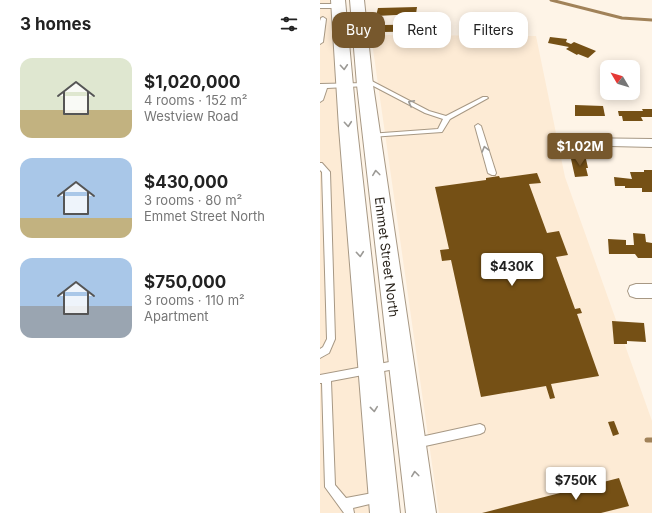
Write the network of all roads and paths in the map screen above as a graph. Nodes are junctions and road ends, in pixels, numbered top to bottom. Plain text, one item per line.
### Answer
1 (357, 0) edge
2 (338, 3) edge
3 (320, 6) edge
4 (323, 19) dead end
5 (320, 42) edge
6 (358, 83) junction
7 (322, 86) edge
8 (485, 98) dead end
9 (320, 100) edge
10 (447, 118) junction
11 (478, 126) dead end
12 (371, 135) junction
13 (574, 142) dead end
14 (652, 143) edge
15 (320, 165) edge
16 (492, 173) dead end
17 (320, 354) edge
18 (401, 364) junction
19 (371, 370) junction
20 (323, 378) edge
21 (480, 428) dead end
22 (411, 444) junction
23 (384, 505) edge
24 (346, 509) edge
25 (420, 513) edge

1 - 6 main road, Emmet Street North
2 - 3 lane
2 -> 6 main road, Emmet Street North
4 - 5 lane
6 - 7 lane
10 -> 6 lane
6 - 12 main road, Emmet Street North
6 -> 19 main road, Emmet Street North
7 - 9 lane
8 - 10 lane
10 - 12 lane
16 -> 11 lane
18 -> 12 main road, Emmet Street North
13 - 14 street
15 - 17 lane
18 - 19 lane
18 - 22 main road, Emmet Street North
19 - 20 lane
19 -> 23 main road, Emmet Street North
20 - 24 lane
21 - 22 lane
25 -> 22 main road, Emmet Street North
23 - 24 lane

